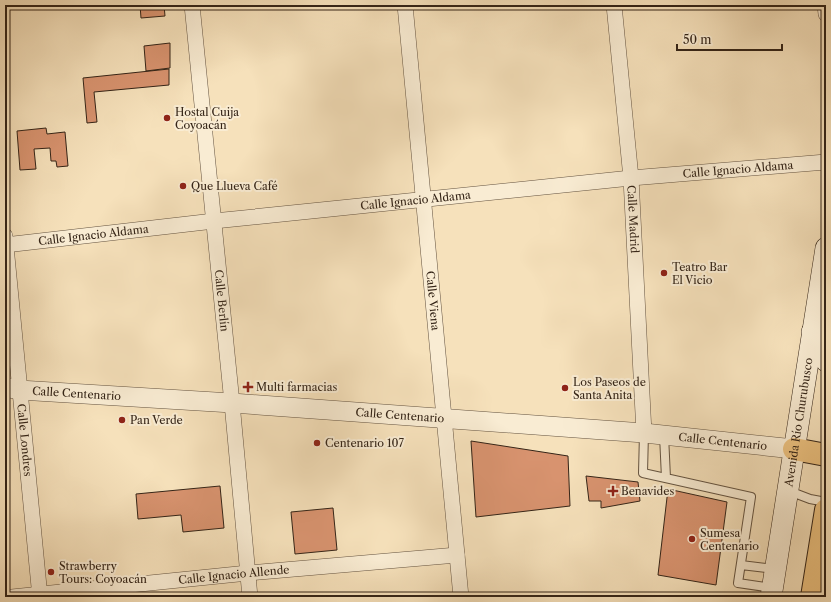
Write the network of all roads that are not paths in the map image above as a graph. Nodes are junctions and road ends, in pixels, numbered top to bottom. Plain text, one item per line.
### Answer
1 (192, 5) edge
2 (405, 5) edge
3 (614, 5) edge
4 (825, 5) edge
5 (826, 14) edge
6 (826, 162) edge
7 (631, 178) junction
8 (423, 200) junction
9 (214, 221) junction
10 (5, 242) edge
11 (826, 248) edge
12 (812, 332) junction
13 (826, 361) edge
14 (10, 391) edge
15 (232, 403) junction
16 (444, 418) junction
17 (644, 433) junction
18 (664, 435) junction
19 (794, 449) junction
20 (826, 455) edge
21 (666, 478) junction
22 (787, 495) junction
23 (826, 502) edge
24 (818, 505) edge
25 (457, 555) junction
26 (741, 565) junction
27 (248, 573) junction
28 (773, 585) edge
29 (40, 596) edge
30 (12, 597) edge
31 (250, 597) edge
32 (461, 597) edge
33 (812, 597) edge

1 - 9 street, Calle Berlín
2 - 8 street, Calle Viena
3 - 7 street, Calle Madrid
4 - 5 street
6 - 7 street, Calle Ignacio Aldama
7 - 8 street, Calle Ignacio Aldama
7 - 17 street, Calle Madrid
8 - 9 street, Calle Ignacio Aldama
8 - 16 street, Calle Viena
9 - 10 street, Calle Ignacio Aldama
9 - 15 street, Calle Berlín
10 - 14 street, Calle Londres
11 - 12 main road, Avenida Río Churubusco
12 - 13 main road
12 - 19 main road, Avenida Río Churubusco
14 - 15 street, Calle Centenario
14 - 29 street, Calle Londres
15 - 16 street, Calle Centenario
15 - 27 street, Calle Berlín
16 - 17 street, Calle Centenario
16 - 25 street, Calle Viena
17 - 18 street, Calle Centenario
17 - 21 lane
18 - 19 street, Calle Centenario
18 - 21 lane
19 - 20 main road
19 - 22 main road, Avenida Río Churubusco
21 - 26 lane
22 - 24 lane
22 - 28 main road, Avenida Río Churubusco
23 - 24 lane
24 - 33 main road
25 - 27 street, Calle Ignacio Allende
25 - 32 street, Calle Viena
26 - 28 lane
26 - 28 lane
27 - 29 street, Calle Ignacio Allende
27 - 31 street, Calle Berlín
29 - 30 street, Calle Ignacio Allende

